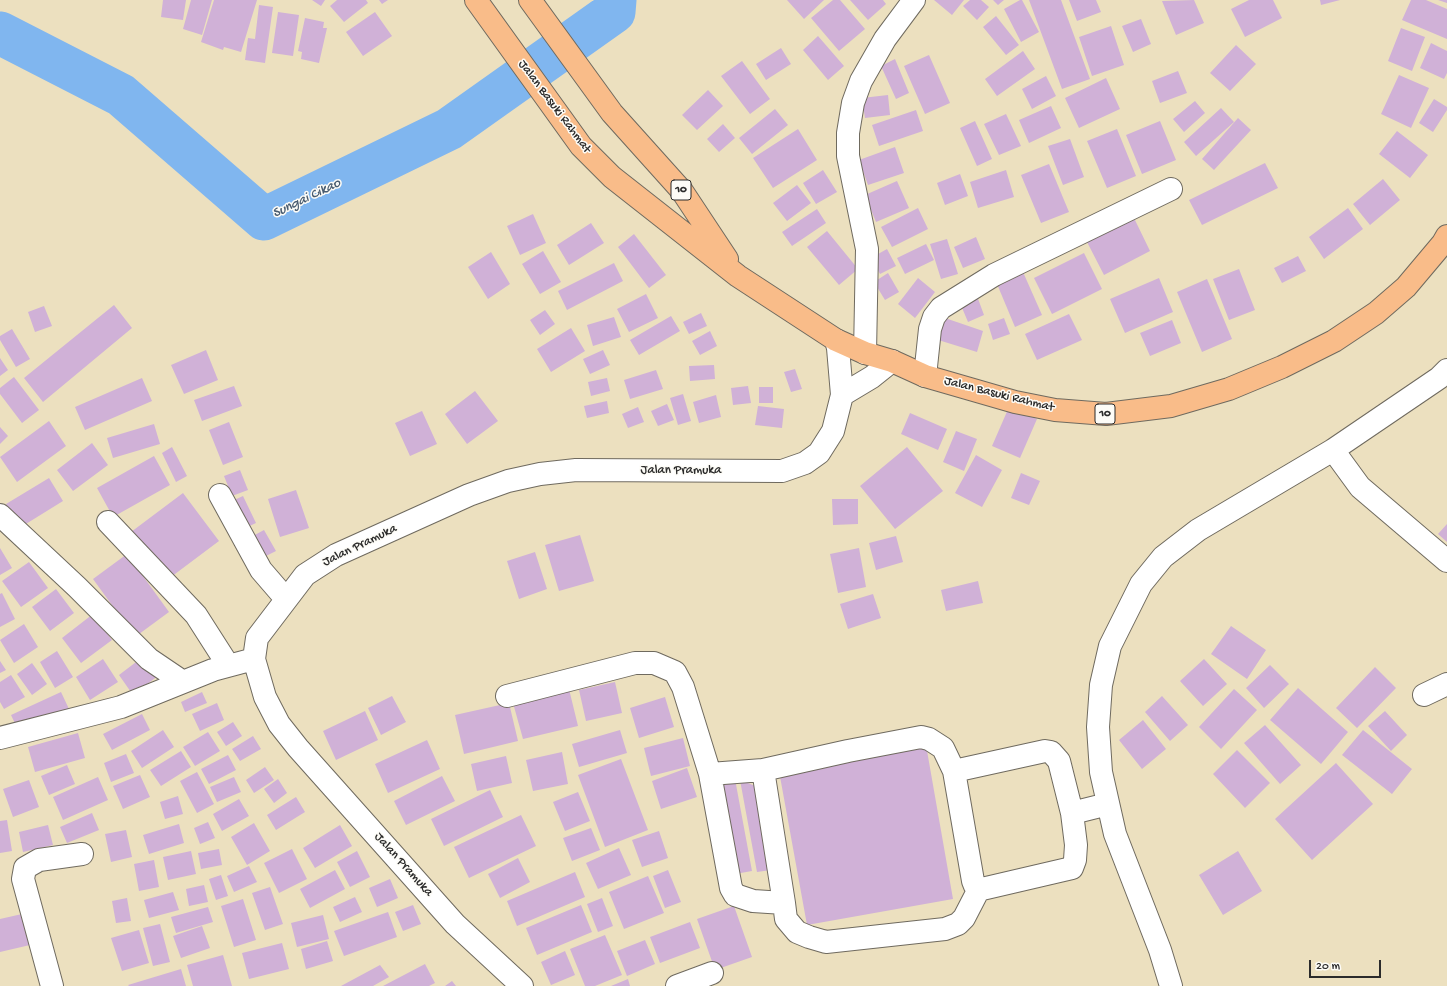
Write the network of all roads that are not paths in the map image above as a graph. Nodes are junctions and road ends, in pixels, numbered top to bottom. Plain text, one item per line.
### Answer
1 (476, 0) edge
2 (530, 0) edge
3 (914, 0) edge
4 (1171, 189) dead end
5 (1447, 236) edge
6 (738, 276) junction
7 (836, 340) junction
8 (864, 353) junction
9 (892, 361) junction
10 (924, 376) junction
11 (1444, 378) edge
12 (842, 395) junction
13 (1333, 450) junction
14 (220, 495) dead end
15 (0, 516) edge
16 (108, 522) dead end
17 (1447, 561) edge
18 (286, 598) junction
19 (254, 659) junction
20 (228, 665) junction
21 (183, 682) junction
22 (1447, 684) edge
23 (1424, 695) dead end
24 (507, 696) dead end
25 (0, 738) edge
26 (763, 770) junction
27 (954, 771) junction
28 (710, 774) junction
29 (1108, 804) junction
30 (1072, 812) junction
31 (82, 854) dead end
32 (979, 889) junction
33 (784, 903) junction
34 (712, 973) dead end
35 (52, 986) edge
36 (522, 986) edge
37 (677, 986) edge
38 (1171, 986) edge

1 - 6 highway, Jalan Basuki Rahmat / 10
2 - 6 highway, Jalan Basuki Rahmat / 10
3 - 8 street
4 - 10 street
5 - 10 highway, Jalan Basuki Rahmat / 10
6 - 7 highway, Jalan Basuki Rahmat / 10
7 - 8 highway, Jalan Basuki Rahmat / 10
7 - 12 street, Jalan Pramuka
8 - 9 highway, Jalan Basuki Rahmat / 10
9 - 10 highway, Jalan Basuki Rahmat / 10
9 - 12 street
11 - 13 street
12 - 18 street, Jalan Pramuka
13 - 17 street
13 - 29 street
14 - 18 street
15 - 21 street
16 - 20 street
18 - 19 street, Jalan Pramuka
19 - 20 street
19 - 36 street, Jalan Pramuka
20 - 21 street
21 - 25 street
22 - 23 street
24 - 28 street
26 - 27 street
26 - 28 street
26 - 33 street
27 - 30 street
27 - 32 street
28 - 33 street
29 - 30 street
29 - 38 street
30 - 32 street
31 - 35 street
32 - 33 street
34 - 37 street

